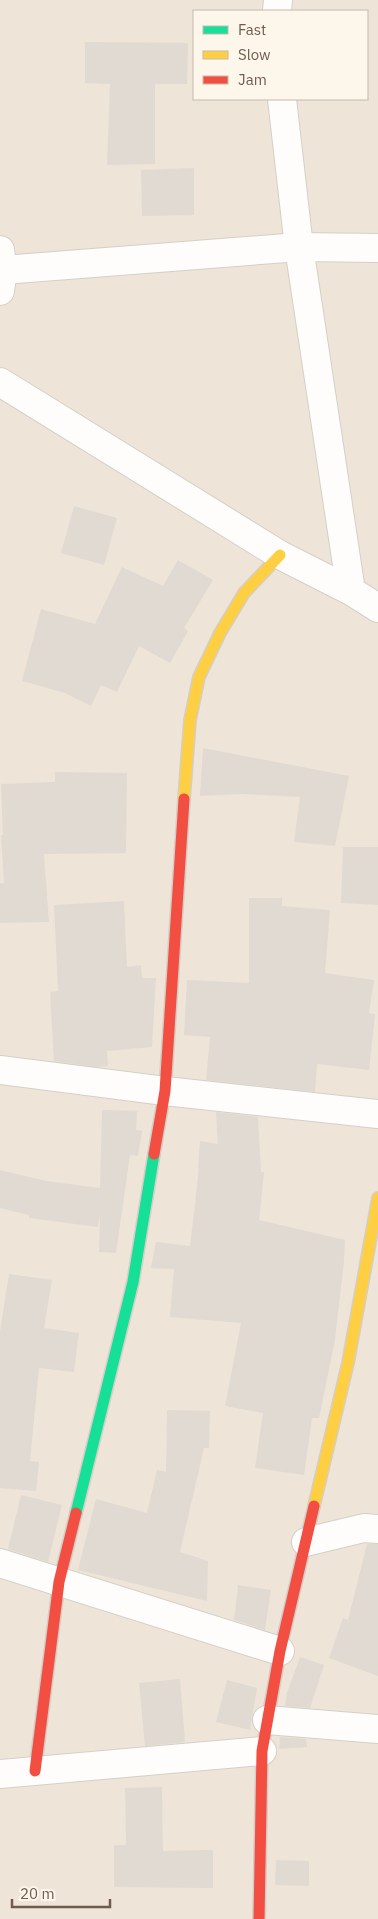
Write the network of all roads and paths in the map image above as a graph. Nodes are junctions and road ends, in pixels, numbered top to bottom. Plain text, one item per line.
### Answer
1 (282, 100) edge
2 (299, 247) junction
3 (378, 248) edge
4 (1, 270) edge
5 (0, 382) edge
6 (280, 555) junction
7 (351, 591) junction
8 (378, 608) edge
9 (0, 1070) edge
10 (166, 1091) junction
11 (378, 1114) edge
12 (378, 1198) edge
13 (378, 1529) edge
14 (306, 1542) junction
15 (0, 1563) edge
16 (59, 1582) junction
17 (280, 1651) junction
18 (267, 1720) junction
19 (378, 1729) edge
20 (262, 1751) junction
21 (35, 1771) junction
22 (0, 1774) edge
23 (259, 1919) edge

1 - 2 street
2 - 3 street
2 - 4 street
2 - 7 street
5 - 6 street
6 - 7 street
6 - 10 street
7 - 8 street
9 - 10 street
10 - 11 street
10 - 16 street
12 - 14 street
13 - 14 street
14 - 17 street
15 - 16 street
16 - 17 street
16 - 21 street
17 - 18 street
18 - 19 street
18 - 20 street
20 - 21 street
20 - 23 street
21 - 22 street

